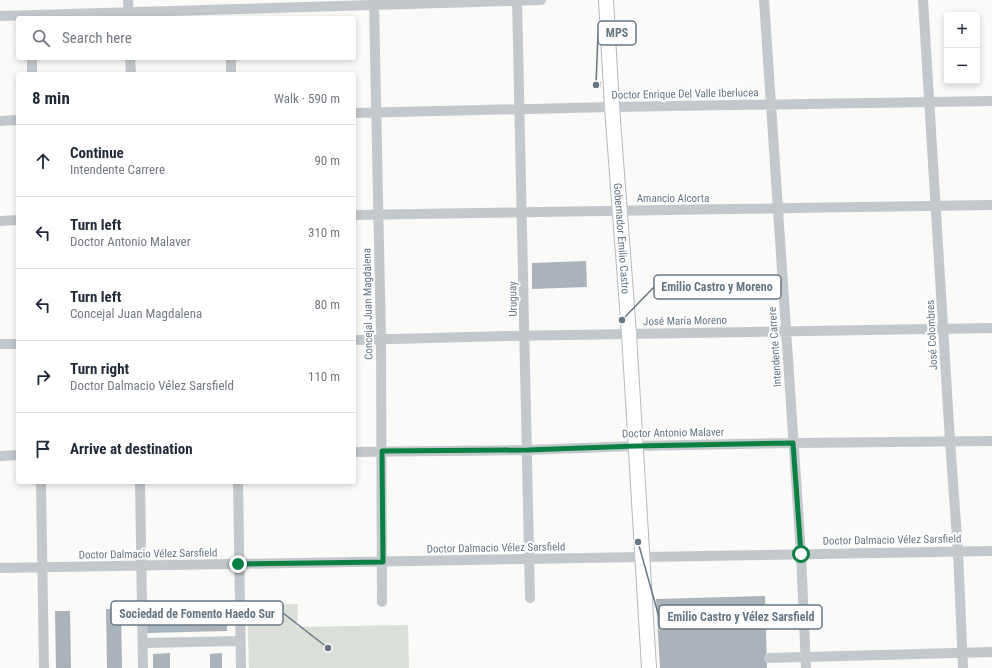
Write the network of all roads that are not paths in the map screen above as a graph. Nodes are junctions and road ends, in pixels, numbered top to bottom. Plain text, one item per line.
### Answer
1 (128, 0) edge
2 (518, 0) edge
3 (541, 0) edge
4 (606, 0) edge
5 (764, 0) edge
6 (923, 0) edge
7 (374, 5) junction
8 (230, 14) edge
9 (129, 15) edge
10 (0, 16) edge
11 (80, 16) edge
12 (16, 17) edge
13 (32, 60) edge
14 (130, 60) edge
15 (231, 60) edge
16 (32, 72) edge
17 (131, 72) edge
18 (231, 72) edge
19 (992, 101) edge
20 (928, 102) junction
21 (770, 105) junction
22 (612, 107) junction
23 (521, 109) junction
24 (376, 112) junction
25 (356, 113) edge
26 (0, 120) edge
27 (16, 120) edge
28 (936, 205) junction
29 (992, 205) edge
30 (778, 209) junction
31 (620, 210) junction
32 (523, 213) junction
33 (356, 215) edge
34 (378, 215) junction
35 (16, 220) edge
36 (0, 221) edge
37 (992, 328) edge
38 (944, 329) junction
39 (785, 331) junction
40 (629, 334) junction
41 (526, 336) junction
42 (381, 339) junction
43 (356, 340) edge
44 (0, 344) edge
45 (16, 344) edge
46 (950, 441) junction
47 (992, 441) edge
48 (793, 443) junction
49 (636, 446) junction
50 (527, 450) junction
51 (382, 451) junction
52 (356, 452) edge
53 (16, 455) edge
54 (0, 456) edge
55 (41, 484) edge
56 (140, 484) edge
57 (238, 484) edge
58 (958, 551) junction
59 (992, 551) edge
60 (801, 554) junction
61 (642, 558) junction
62 (530, 560) junction
63 (383, 562) junction
64 (238, 564) junction
65 (142, 565) junction
66 (0, 568) edge
67 (42, 568) junction
68 (530, 598) dead end
69 (382, 602) dead end
70 (240, 641) junction
71 (143, 643) junction
72 (963, 652) junction
73 (992, 652) edge
74 (806, 657) junction
75 (769, 658) dead end
76 (44, 668) edge
77 (143, 668) edge
78 (241, 668) edge
79 (649, 668) edge
80 (806, 668) edge
81 (963, 668) edge

1 - 9 street
2 - 3 street
2 - 7 street
2 - 23 street, Uruguay
4 - 22 street, Gobernador Emilio Castro
5 - 21 street, Intendente Carrere
6 - 20 street, José Colombres
7 - 8 street
7 - 24 street, Concejal Juan Magdalena
8 - 9 street
9 - 11 street
10 - 12 street
13 - 16 street
14 - 17 street
15 - 18 street
19 - 20 street, Doctor Enrique Del Valle Iberlucea
20 - 21 street, Doctor Enrique Del Valle Iberlucea
20 - 28 street, José Colombres
21 - 22 street, Doctor Enrique Del Valle Iberlucea
21 - 30 street, Intendente Carrere
22 - 23 street, Doctor Enrique Del Valle Iberlucea
22 - 31 street, Gobernador Emilio Castro
23 - 24 street, Doctor Enrique Del Valle Iberlucea
23 - 32 street, Uruguay
24 - 25 street, Doctor Enrique Del Valle Iberlucea
24 - 34 street, Concejal Juan Magdalena
26 - 27 street
28 - 29 street, Amancio Alcorta
28 - 30 street, Amancio Alcorta
28 - 38 street, José Colombres
30 - 31 street, Amancio Alcorta
30 - 39 street, Intendente Carrere
31 - 32 street, Amancio Alcorta
31 - 40 street, Gobernador Emilio Castro
32 - 34 street, Amancio Alcorta
32 - 41 street, Uruguay
33 - 34 street, Amancio Alcorta
34 - 42 street, Concejal Juan Magdalena
35 - 36 street
37 - 38 street, José María Moreno
38 - 39 street, José María Moreno
38 - 46 street, José Colombres
39 - 40 street, José María Moreno
39 - 48 street, Intendente Carrere
40 - 41 street, José María Moreno
40 - 49 street, Gobernador Emilio Castro
41 - 42 street, José María Moreno
41 - 50 street, Uruguay
42 - 43 street, José María Moreno
42 - 51 street, Concejal Juan Magdalena
44 - 45 street
46 - 47 street, Doctor Antonio Malaver
46 - 48 street, Doctor Antonio Malaver
46 - 58 street, José Colombres
48 - 49 street, Doctor Antonio Malaver
48 - 60 street, Intendente Carrere
49 - 50 street, Doctor Antonio Malaver
49 - 61 street, Gobernador Emilio Castro
50 - 51 street, Doctor Antonio Malaver
50 - 62 street, Uruguay
51 - 52 street, Doctor Antonio Malaver
51 - 63 street, Concejal Juan Magdalena
53 - 54 street
55 - 67 street
56 - 65 street
57 - 64 street
58 - 59 street, Doctor Dalmacio Vélez Sarsfield
58 - 60 street, Doctor Dalmacio Vélez Sarsfield
58 - 72 street, José Colombres
60 - 61 street, Doctor Dalmacio Vélez Sarsfield
60 - 74 street, Intendente Carrere
61 - 62 street, Doctor Dalmacio Vélez Sarsfield
61 - 79 street, Gobernador Emilio Castro
62 - 63 street, Doctor Dalmacio Vélez Sarsfield
62 - 68 street, Uruguay
63 - 64 street, Doctor Dalmacio Vélez Sarsfield
63 - 69 street, Concejal Juan Magdalena
64 - 65 street, Doctor Dalmacio Vélez Sarsfield
64 - 70 street
65 - 67 street, Doctor Dalmacio Vélez Sarsfield
65 - 71 street
66 - 67 street, Doctor Dalmacio Vélez Sarsfield
67 - 76 street
70 - 71 street
70 - 78 street
71 - 77 street
72 - 73 street
72 - 74 street
72 - 81 street, José Colombres
74 - 75 street
74 - 80 street, Intendente Carrere

